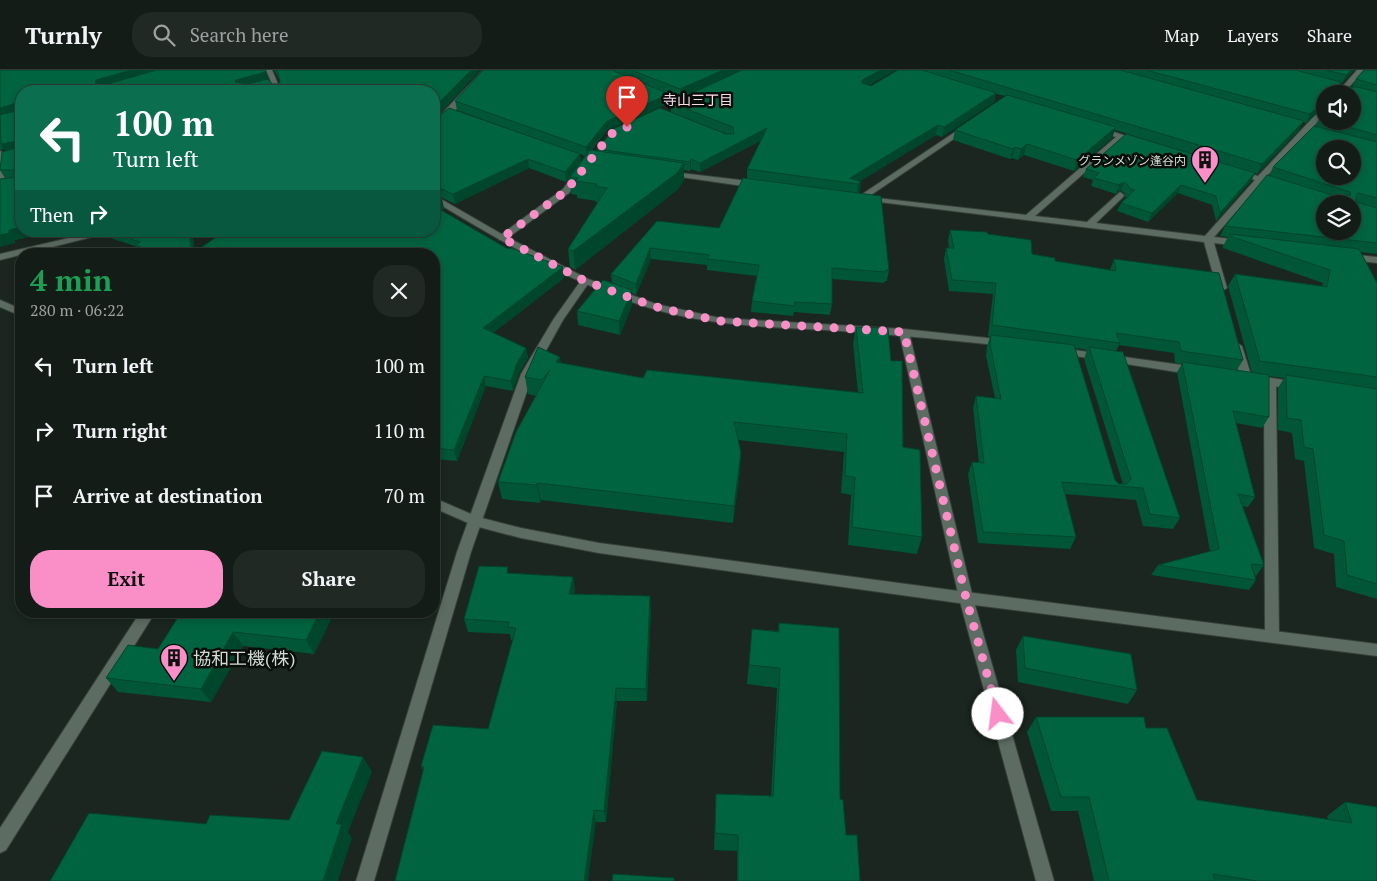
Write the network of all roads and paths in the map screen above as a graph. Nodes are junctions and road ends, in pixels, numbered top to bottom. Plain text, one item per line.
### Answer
1 (269, 70) edge
2 (486, 70) edge
3 (1362, 70) edge
4 (272, 85) edge
5 (1349, 85) edge
6 (648, 90) edge
7 (690, 98) edge
8 (681, 102) junction
9 (667, 109) edge
10 (449, 112) junction
11 (459, 115) edge
12 (440, 120) edge
13 (1316, 120) edge
14 (972, 122) edge
15 (1095, 128) edge
16 (1122, 136) junction
17 (1150, 145) edge
18 (3, 156) edge
19 (588, 162) edge
20 (1233, 170) edge
21 (656, 171) edge
22 (1260, 179) junction
23 (2, 184) edge
24 (762, 186) edge
25 (1287, 187) edge
26 (1120, 195) edge
27 (849, 197) edge
28 (859, 199) junction
29 (440, 202) edge
30 (1029, 217) junction
31 (1089, 225) junction
32 (86, 237) edge
33 (502, 238) junction
34 (1208, 239) junction
35 (1246, 244) edge
36 (39, 248) edge
37 (15, 254) edge
38 (1340, 256) edge
39 (0, 257) edge
40 (1377, 260) edge
41 (585, 281) junction
42 (1224, 295) edge
43 (0, 303) edge
44 (15, 310) edge
45 (904, 332) junction
46 (1234, 332) edge
47 (1016, 344) edge
48 (1045, 349) edge
49 (1208, 373) edge
50 (1270, 382) junction
51 (1309, 388) edge
52 (440, 506) edge
53 (475, 521) junction
54 (966, 598) junction
55 (145, 618) edge
56 (1272, 636) junction
57 (1377, 650) edge
58 (0, 844) edge
59 (365, 881) edge
60 (1045, 881) edge

1 - 4 street
2 - 10 street
3 - 5 street
6 - 8 street
7 - 8 street
8 - 9 street
10 - 11 street
10 - 12 street
13 - 22 street
14 - 28 street
15 - 16 street
16 - 17 street
16 - 30 street
18 - 23 street
19 - 33 street
20 - 22 street
21 - 24 street
22 - 25 street
22 - 34 street
26 - 31 street
27 - 28 street
28 - 30 street
29 - 33 street
30 - 31 street
31 - 34 street
32 - 36 street
33 - 41 street
34 - 35 street
34 - 42 street
37 - 39 street
38 - 40 street
41 - 45 street
41 - 53 street
43 - 44 street
45 - 47 street
45 - 54 street
46 - 50 street
48 - 49 street
50 - 51 street
50 - 56 street
52 - 53 street
53 - 54 street
53 - 59 street
54 - 56 street
54 - 60 street
55 - 58 street
56 - 57 street

